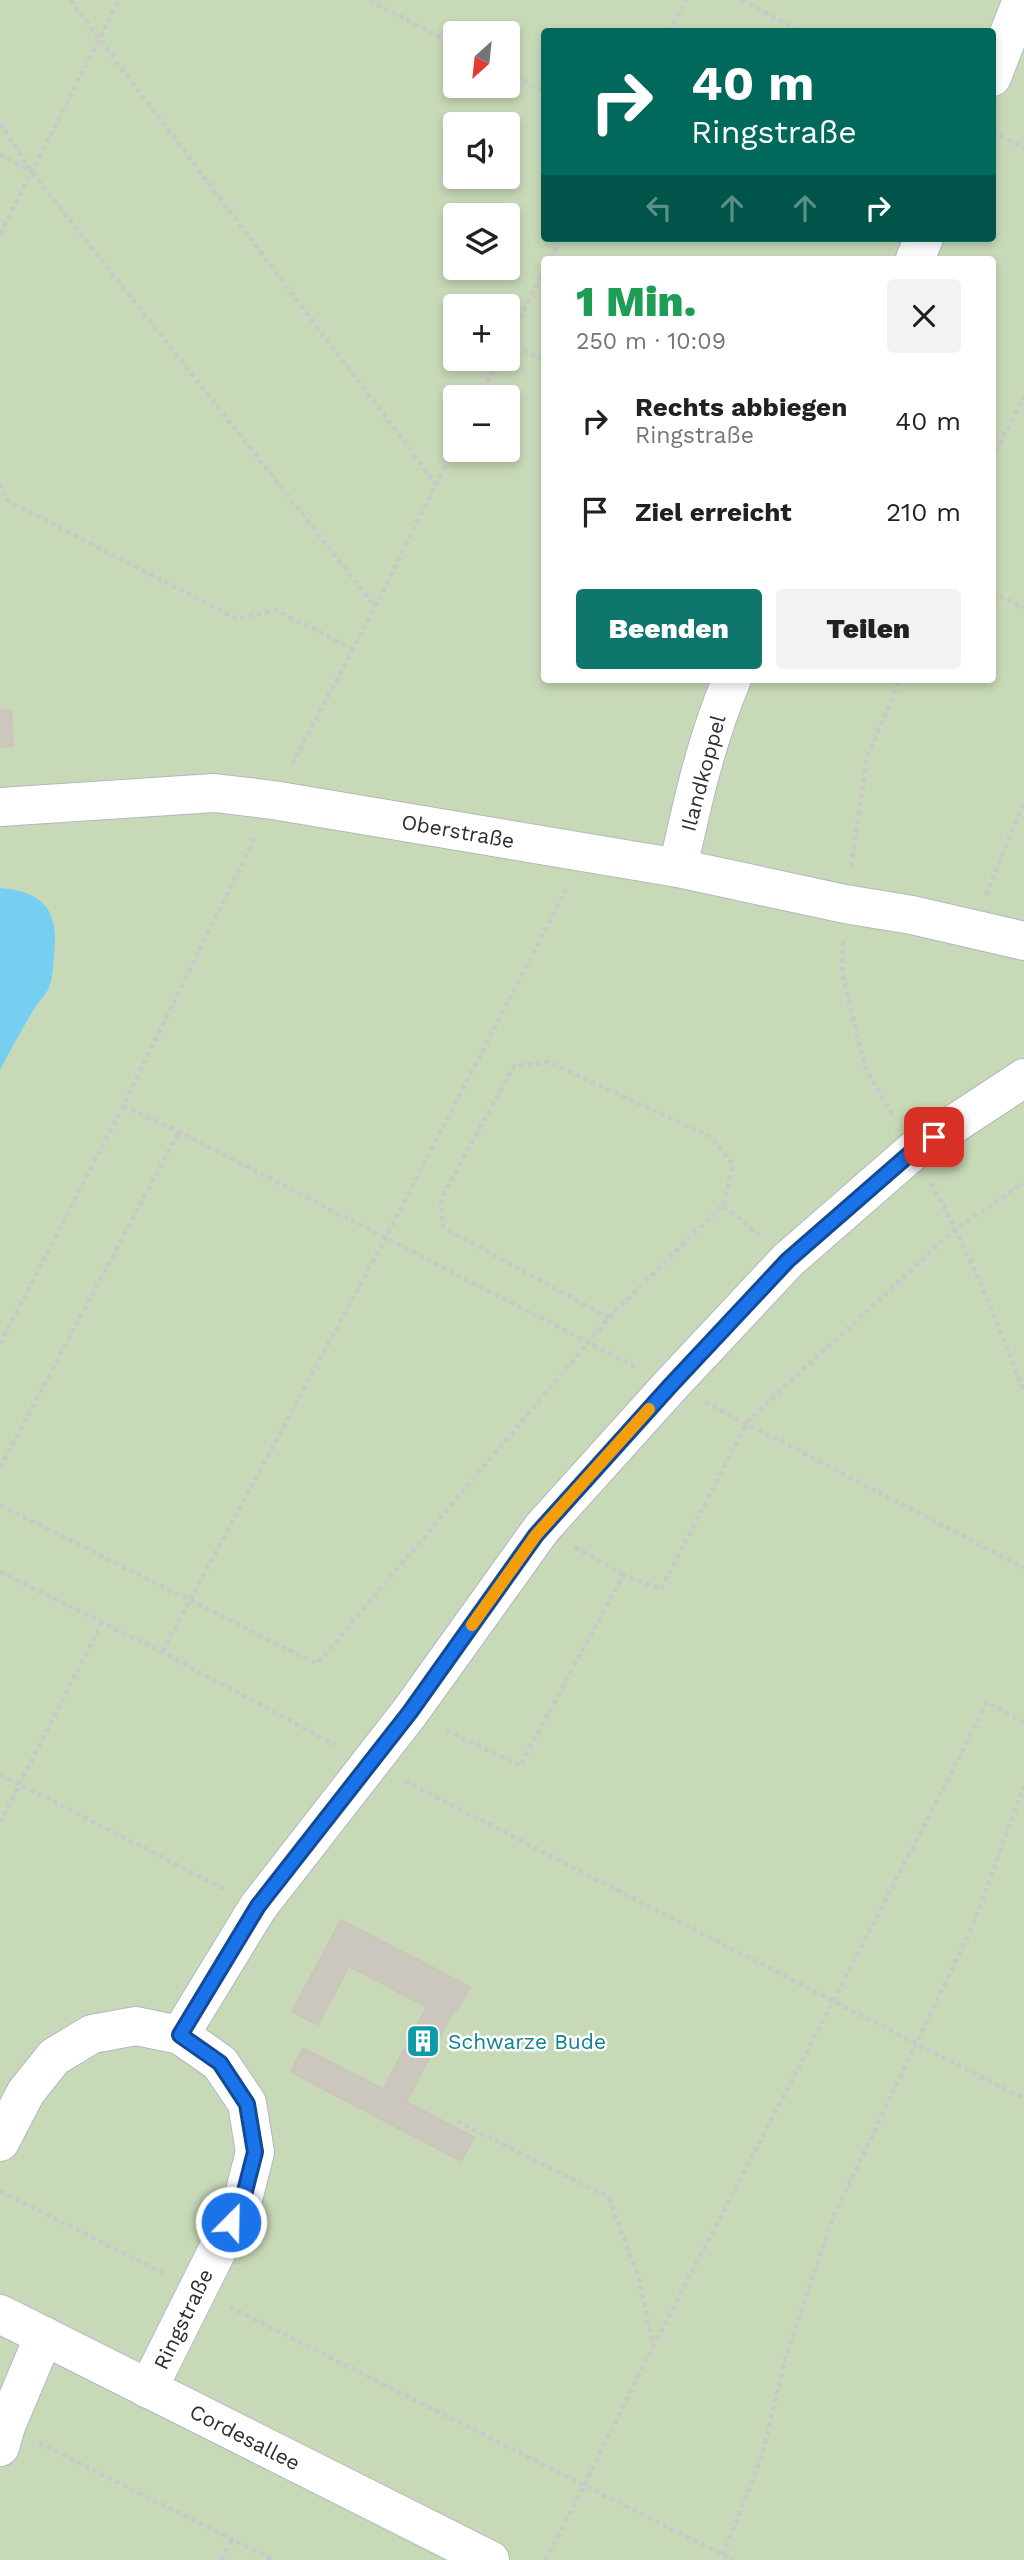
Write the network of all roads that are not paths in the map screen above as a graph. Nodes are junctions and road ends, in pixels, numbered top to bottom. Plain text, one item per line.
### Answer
1 (1022, 0) edge
2 (996, 67) edge
3 (730, 683) edge
4 (0, 807) edge
5 (678, 868) junction
6 (1024, 941) edge
7 (1024, 1078) edge
8 (180, 2035) junction
9 (0, 2142) edge
10 (0, 2314) edge
11 (44, 2336) junction
12 (148, 2389) junction
13 (3, 2437) edge
14 (490, 2560) edge

1 - 2 street
3 - 5 street, Ilandkoppel
4 - 5 street, Oberstraße
5 - 6 street, Oberstraße
7 - 8 street
8 - 9 street, Ringstraße
8 - 12 street, Ringstraße
10 - 11 street, Cordesallee
11 - 12 street, Cordesallee
11 - 13 street
12 - 14 street, Cordesallee

